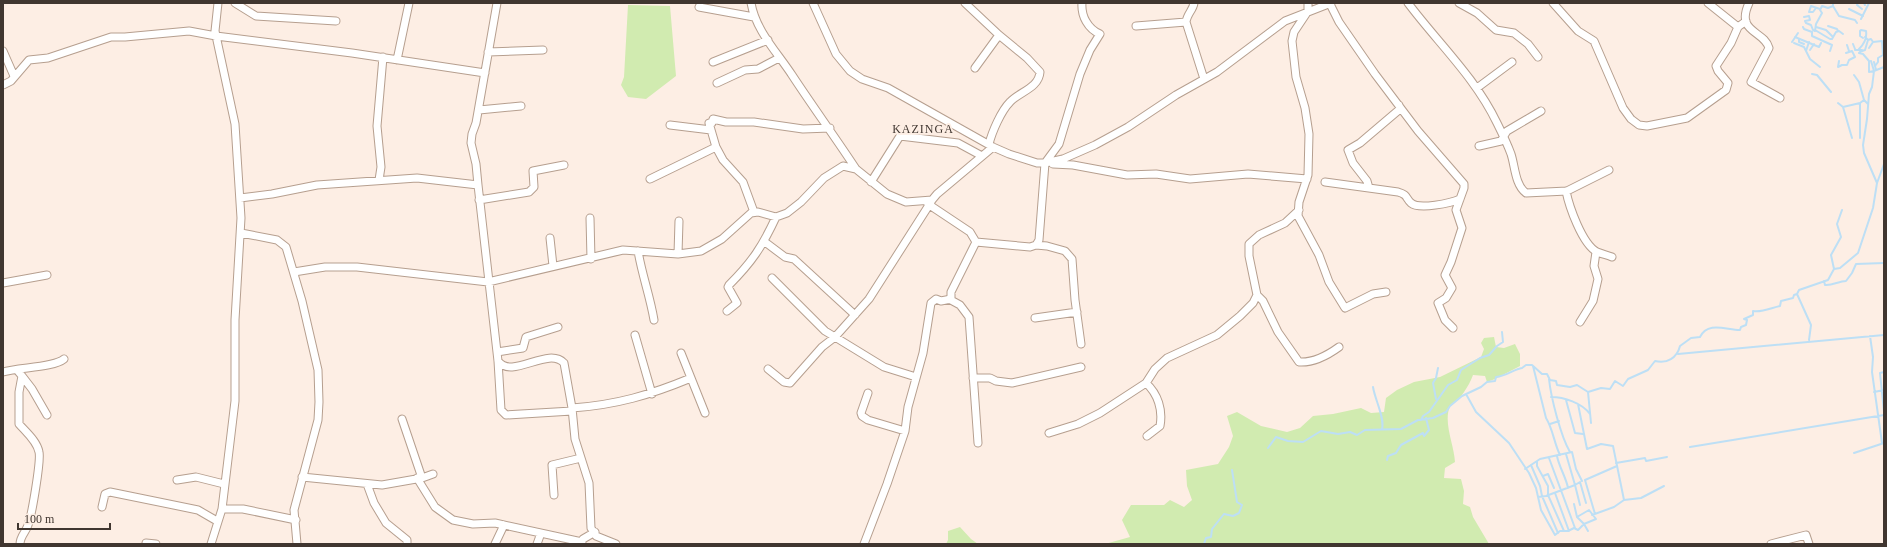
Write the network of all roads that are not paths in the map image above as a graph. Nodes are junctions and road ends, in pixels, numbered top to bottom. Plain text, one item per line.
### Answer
1 (218, 3) edge
2 (235, 3) edge
3 (409, 3) edge
4 (497, 3) edge
5 (751, 3) edge
6 (813, 3) edge
7 (965, 3) edge
8 (1082, 3) edge
9 (1194, 3) edge
10 (1308, 3) edge
11 (1330, 3) edge
12 (1408, 3) edge
13 (1459, 3) edge
14 (1553, 3) edge
15 (1708, 3) edge
16 (1749, 3) edge
17 (699, 8) dead end
18 (1308, 11) junction
19 (754, 17) junction
20 (336, 21) dead end
21 (1746, 21) junction
22 (1186, 22) junction
23 (1136, 26) dead end
24 (1738, 27) junction
25 (999, 35) junction
26 (216, 36) junction
27 (768, 40) junction
28 (543, 50) dead end
29 (3, 52) edge
30 (488, 52) junction
31 (383, 57) junction
32 (1538, 57) dead end
33 (779, 58) junction
34 (398, 60) junction
35 (713, 62) dead end
36 (1512, 62) dead end
37 (976, 68) dead end
38 (485, 73) junction
39 (14, 76) junction
40 (1204, 79) junction
41 (717, 83) dead end
42 (3, 85) edge
43 (1477, 88) junction
44 (1780, 98) dead end
45 (1399, 105) junction
46 (521, 106) dead end
47 (479, 110) junction
48 (1541, 111) dead end
49 (670, 125) dead end
50 (830, 128) junction
51 (711, 130) junction
52 (1504, 138) junction
53 (991, 145) junction
54 (1480, 146) dead end
55 (716, 148) junction
56 (982, 156) junction
57 (1045, 163) junction
58 (564, 165) dead end
59 (856, 169) junction
60 (1609, 170) dead end
61 (650, 179) dead end
62 (1307, 179) junction
63 (379, 180) junction
64 (871, 182) junction
65 (1325, 182) dead end
66 (478, 185) junction
67 (1368, 188) junction
68 (1566, 191) junction
69 (240, 198) junction
70 (1460, 199) junction
71 (480, 200) junction
72 (930, 202) junction
73 (1299, 210) junction
74 (754, 212) junction
75 (776, 217) junction
76 (590, 218) dead end
77 (680, 221) dead end
78 (241, 233) junction
79 (550, 238) dead end
80 (764, 242) junction
81 (976, 242) junction
82 (1036, 245) junction
83 (638, 251) junction
84 (1596, 252) junction
85 (678, 254) junction
86 (1612, 257) dead end
87 (591, 259) junction
88 (554, 266) junction
89 (294, 272) junction
90 (47, 275) dead end
91 (772, 278) dead end
92 (488, 282) junction
93 (3, 283) edge
94 (1386, 292) dead end
95 (1257, 295) junction
96 (951, 299) junction
97 (727, 311) dead end
98 (1077, 312) junction
99 (855, 315) junction
100 (1036, 318) dead end
101 (654, 320) dead end
102 (1580, 322) dead end
103 (558, 327) dead end
104 (1453, 328) dead end
105 (635, 335) dead end
106 (835, 337) junction
107 (1081, 344) dead end
108 (1339, 347) dead end
109 (497, 352) junction
110 (681, 353) dead end
111 (64, 359) dead end
112 (498, 361) junction
113 (1081, 367) dead end
114 (768, 369) dead end
115 (3, 372) edge
116 (20, 373) junction
117 (916, 377) junction
118 (691, 378) junction
119 (973, 378) junction
120 (1146, 383) junction
121 (868, 393) dead end
122 (652, 394) junction
123 (572, 409) junction
124 (705, 413) dead end
125 (47, 415) dead end
126 (402, 419) dead end
127 (904, 431) junction
128 (1049, 433) dead end
129 (1146, 436) dead end
130 (978, 443) dead end
131 (581, 458) junction
132 (433, 474) dead end
133 (302, 477) junction
134 (420, 478) junction
135 (177, 480) dead end
136 (224, 484) junction
137 (367, 484) junction
138 (554, 495) dead end
139 (102, 507) dead end
140 (222, 509) junction
141 (296, 520) junction
142 (218, 521) junction
143 (504, 525) junction
144 (594, 532) junction
145 (542, 533) junction
146 (146, 543) dead end
147 (581, 543) edge
148 (20, 544) edge
149 (156, 544) edge
150 (211, 544) edge
151 (297, 544) edge
152 (408, 544) edge
153 (495, 544) edge
154 (537, 544) edge
155 (616, 544) edge
156 (864, 544) edge
157 (1771, 544) edge
158 (1808, 544) edge

1 - 26 street
2 - 20 street
3 - 34 street
4 - 30 street
5 - 19 street
6 - 53 street
7 - 25 street
8 - 57 street
9 - 22 street
10 - 18 street
11 - 18 street
11 - 45 street
12 - 43 street
13 - 32 street
14 - 24 street
15 - 24 street
16 - 21 street
17 - 19 street
18 - 40 street
18 - 62 street
19 - 27 street
21 - 24 street
21 - 44 street
22 - 23 street
22 - 40 street
25 - 37 street
25 - 53 street
26 - 31 street
26 - 39 street
26 - 69 street
27 - 33 street
27 - 35 street
28 - 30 street
29 - 39 street
30 - 38 street
31 - 34 street
31 - 63 street
33 - 41 street
33 - 50 street
34 - 38 street
36 - 43 street
38 - 47 street
39 - 42 street
40 - 57 street
43 - 52 street
45 - 67 street
45 - 70 street
46 - 47 street
47 - 66 street
48 - 52 street
49 - 51 street
50 - 51 street
50 - 59 street
51 - 55 street
52 - 54 street
52 - 68 street
53 - 56 street
53 - 57 street
55 - 61 street
55 - 74 street
56 - 64 street
56 - 72 street
57 - 62 street
57 - 82 street
58 - 71 street
59 - 64 street
59 - 75 street
60 - 68 street
62 - 73 street
63 - 66 street
63 - 69 street
64 - 72 street
65 - 67 street
66 - 71 street
67 - 70 street
68 - 84 street
69 - 78 street
70 - 104 street
71 - 92 street
72 - 81 street
72 - 99 street
73 - 94 street
73 - 95 street
74 - 75 street
74 - 85 street
75 - 80 street
76 - 87 street
77 - 85 street
78 - 89 street
78 - 136 street
79 - 88 street
80 - 97 street
80 - 99 street
81 - 82 street
81 - 96 street
82 - 98 street
83 - 85 street
83 - 87 street
83 - 101 street
84 - 86 street
84 - 102 street
87 - 88 street
88 - 92 street
89 - 92 street
89 - 133 street
90 - 93 street
91 - 106 street
92 - 109 street
95 - 108 street
95 - 120 street
96 - 117 street
96 - 119 street
98 - 100 street
98 - 107 street
99 - 106 street
103 - 109 street
105 - 122 street
106 - 114 street
106 - 117 street
109 - 112 street
110 - 118 street
111 - 116 street
112 - 123 street
112 - 123 street
113 - 119 street
115 - 116 street
116 - 125 street
116 - 148 street
117 - 127 street
118 - 122 street
118 - 124 street
119 - 130 street
120 - 128 street
120 - 129 street
121 - 127 street
122 - 123 street
123 - 131 street
126 - 134 street
127 - 156 street
131 - 138 street
131 - 144 street
132 - 134 street
133 - 137 street
133 - 141 street
134 - 137 street
134 - 143 street
135 - 136 street
136 - 140 street
137 - 152 street
139 - 142 street
140 - 141 street
140 - 142 street
141 - 151 street
142 - 150 street
143 - 145 street
143 - 153 street
144 - 147 street
144 - 155 street
145 - 147 street
145 - 154 street
146 - 149 street
157 - 158 street

